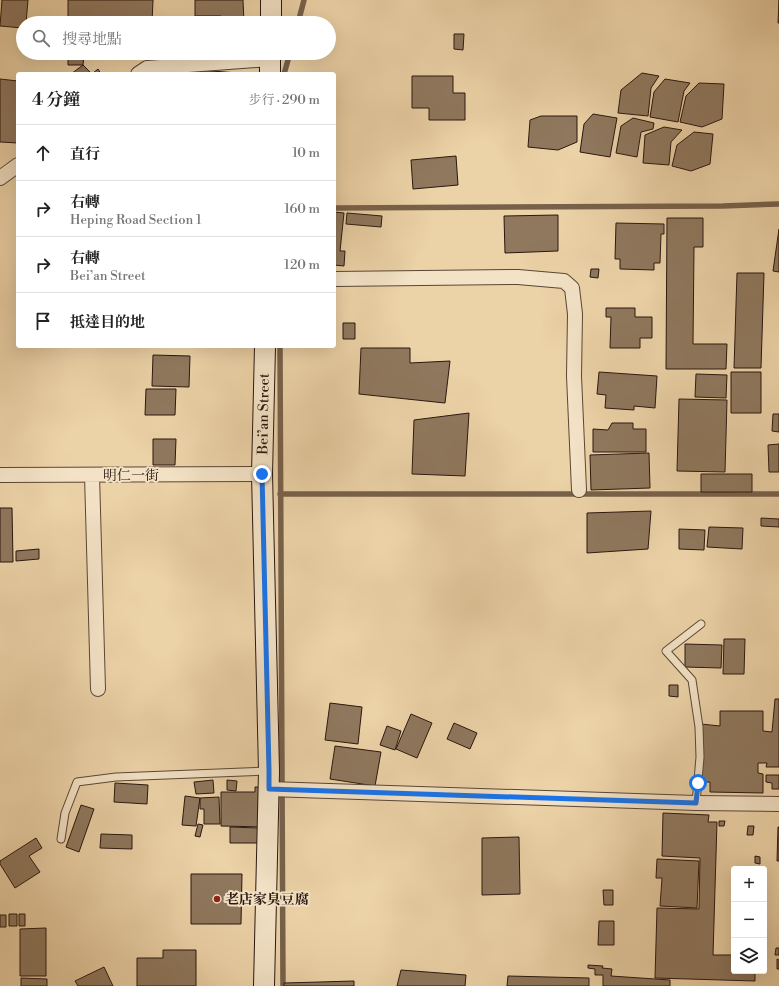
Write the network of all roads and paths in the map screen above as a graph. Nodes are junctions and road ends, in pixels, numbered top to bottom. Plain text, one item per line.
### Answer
1 (271, 0) edge
2 (271, 16) edge
3 (270, 62) edge
4 (141, 72) edge
5 (16, 166) edge
6 (0, 178) edge
7 (336, 279) edge
8 (265, 348) edge
9 (262, 474) junction
10 (0, 475) edge
11 (92, 475) junction
12 (579, 490) dead end
13 (701, 624) dead end
14 (98, 688) dead end
15 (271, 783) junction
16 (696, 803) junction
17 (779, 804) edge
18 (62, 839) dead end
19 (264, 986) edge

1 - 2 street
3 - 4 street
5 - 6 street
7 - 12 street
8 - 9 street, Bei’an Street
9 - 11 street, 明仁一街
9 - 15 street, Bei’an Street
10 - 11 street, 明仁一街
11 - 14 street
13 - 16 lane
15 - 16 street
15 - 18 lane
15 - 19 street, Bei’an Street
16 - 17 street

